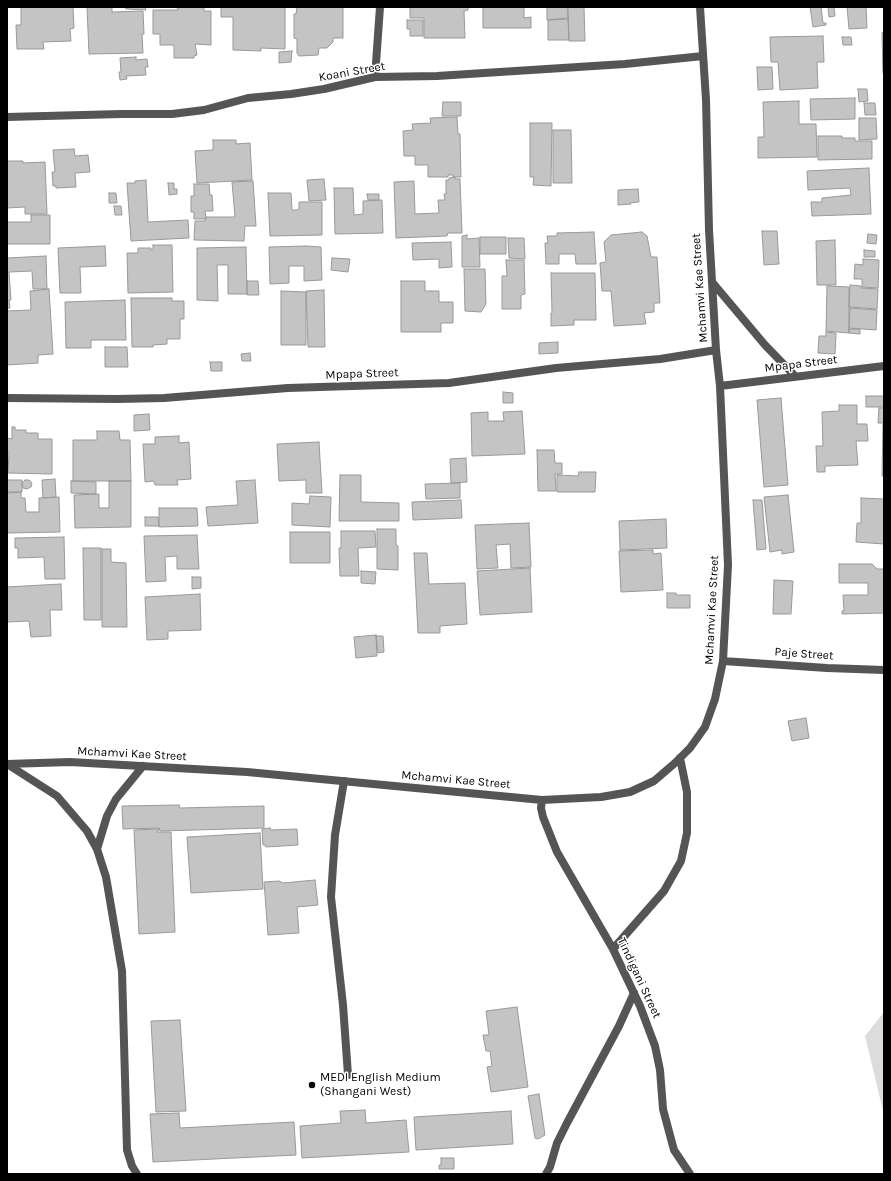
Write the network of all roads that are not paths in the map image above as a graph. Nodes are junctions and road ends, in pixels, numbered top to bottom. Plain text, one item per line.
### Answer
1 (380, 7) edge
2 (700, 7) edge
3 (703, 56) junction
4 (375, 77) junction
5 (7, 117) edge
6 (712, 282) junction
7 (716, 350) junction
8 (884, 366) edge
9 (795, 376) junction
10 (720, 386) junction
11 (7, 398) edge
12 (723, 661) junction
13 (884, 670) edge
14 (680, 758) junction
15 (7, 764) edge
16 (143, 766) junction
17 (344, 781) junction
18 (542, 800) junction
19 (97, 849) junction
20 (613, 949) junction
21 (634, 993) junction
22 (348, 1075) dead end
23 (137, 1174) edge
24 (546, 1174) edge
25 (690, 1174) edge

1 - 4 street
2 - 3 street, Mchamvi Kae Street
3 - 4 street, Koani Street
3 - 6 street, Mchamvi Kae Street
4 - 5 street, Koani Street
6 - 7 street, Mchamvi Kae Street
6 - 9 street
7 - 10 street, Mchamvi Kae Street
7 - 11 street, Mpapa Street
8 - 9 street, Mpapa Street
9 - 10 street, Mpapa Street
10 - 12 street, Mchamvi Kae Street
12 - 13 street, Paje Street
12 - 14 street, Mchamvi Kae Street
14 - 18 street, Mchamvi Kae Street
14 - 20 street
15 - 16 street, Mchamvi Kae Street
15 - 19 street
16 - 17 street, Mchamvi Kae Street
16 - 19 street
17 - 18 street, Mchamvi Kae Street
17 - 22 street
18 - 20 street, Tindigani Street
19 - 23 street
20 - 21 street, Tindigani Street
21 - 24 street
21 - 25 street, Tindigani Street

